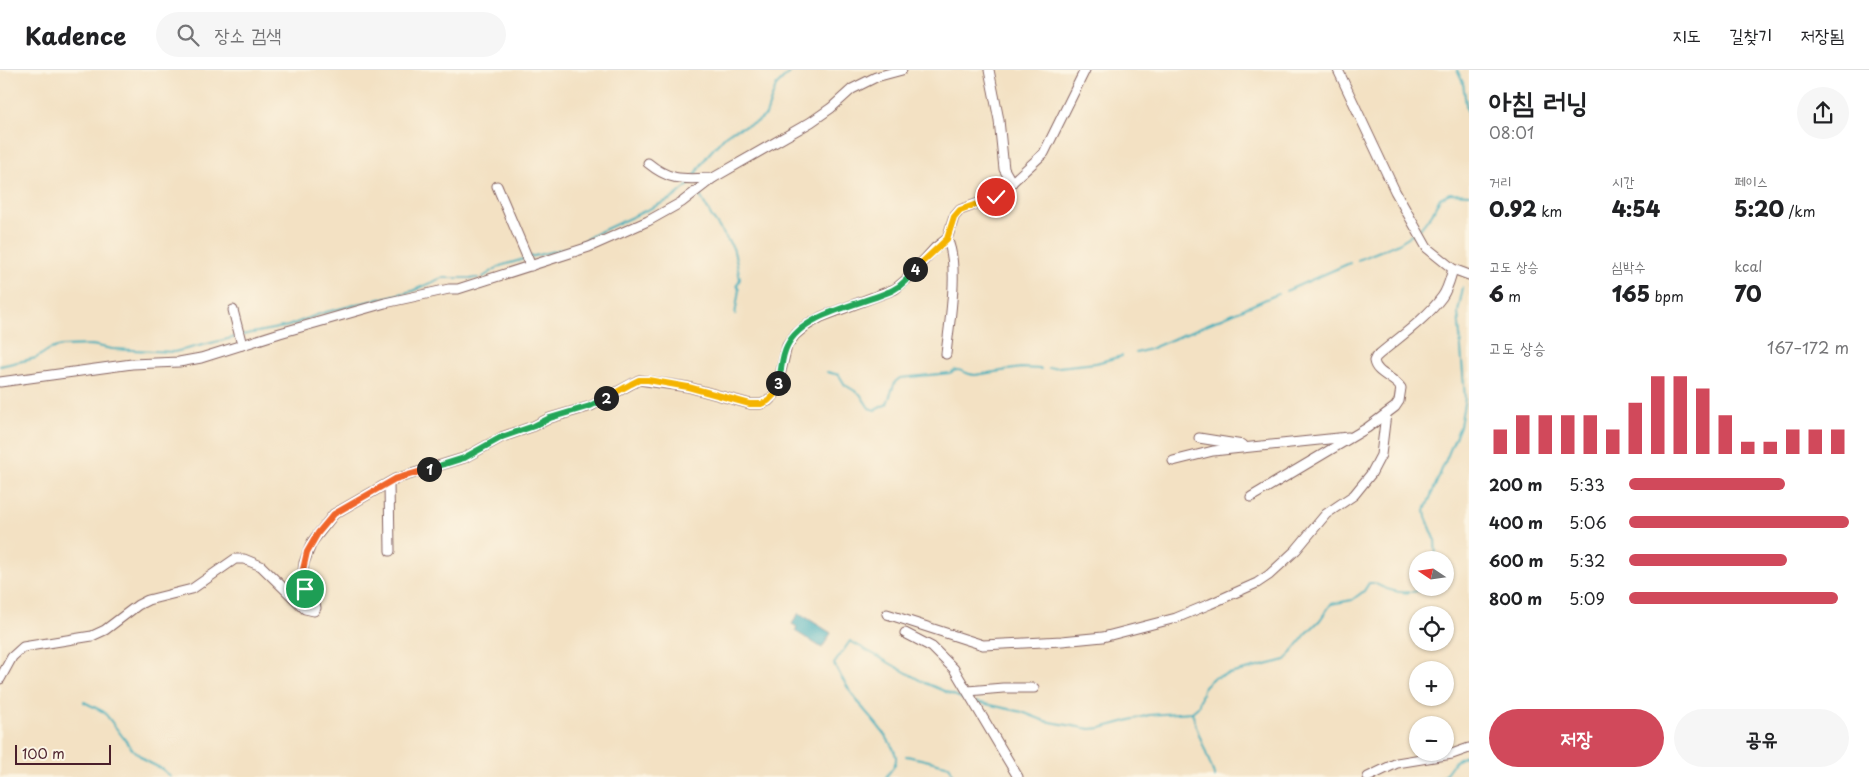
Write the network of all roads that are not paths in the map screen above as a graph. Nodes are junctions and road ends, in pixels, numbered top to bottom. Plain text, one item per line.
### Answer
1 (902, 70) edge
2 (989, 70) edge
3 (1086, 70) edge
4 (1338, 70) edge
5 (648, 162) dead end
6 (713, 178) junction
7 (1012, 183) junction
8 (496, 186) dead end
9 (947, 239) junction
10 (531, 266) junction
11 (1453, 269) junction
12 (1469, 275) edge
13 (233, 310) dead end
14 (242, 345) junction
15 (946, 354) dead end
16 (0, 382) edge
17 (1386, 414) junction
18 (1352, 437) junction
19 (1199, 438) dead end
20 (1253, 447) junction
21 (1173, 461) dead end
22 (389, 483) junction
23 (1251, 497) dead end
24 (390, 551) dead end
25 (887, 614) dead end
26 (905, 633) dead end
27 (0, 679) edge
28 (1034, 688) dead end
29 (968, 692) junction
30 (1469, 748) edge
31 (1018, 777) edge
32 (1368, 777) edge

1 - 6 street
2 - 7 street
3 - 7 street
4 - 11 street
5 - 6 street
6 - 10 street
7 - 9 street
8 - 10 street
9 - 15 street
9 - 22 street
10 - 14 street
11 - 12 street
11 - 17 street
13 - 14 street
14 - 16 street
17 - 18 street
17 - 25 street
18 - 20 street
18 - 23 street
19 - 20 street
20 - 21 street
22 - 24 street
22 - 27 street
26 - 29 street
28 - 29 street
29 - 31 street
30 - 32 street

